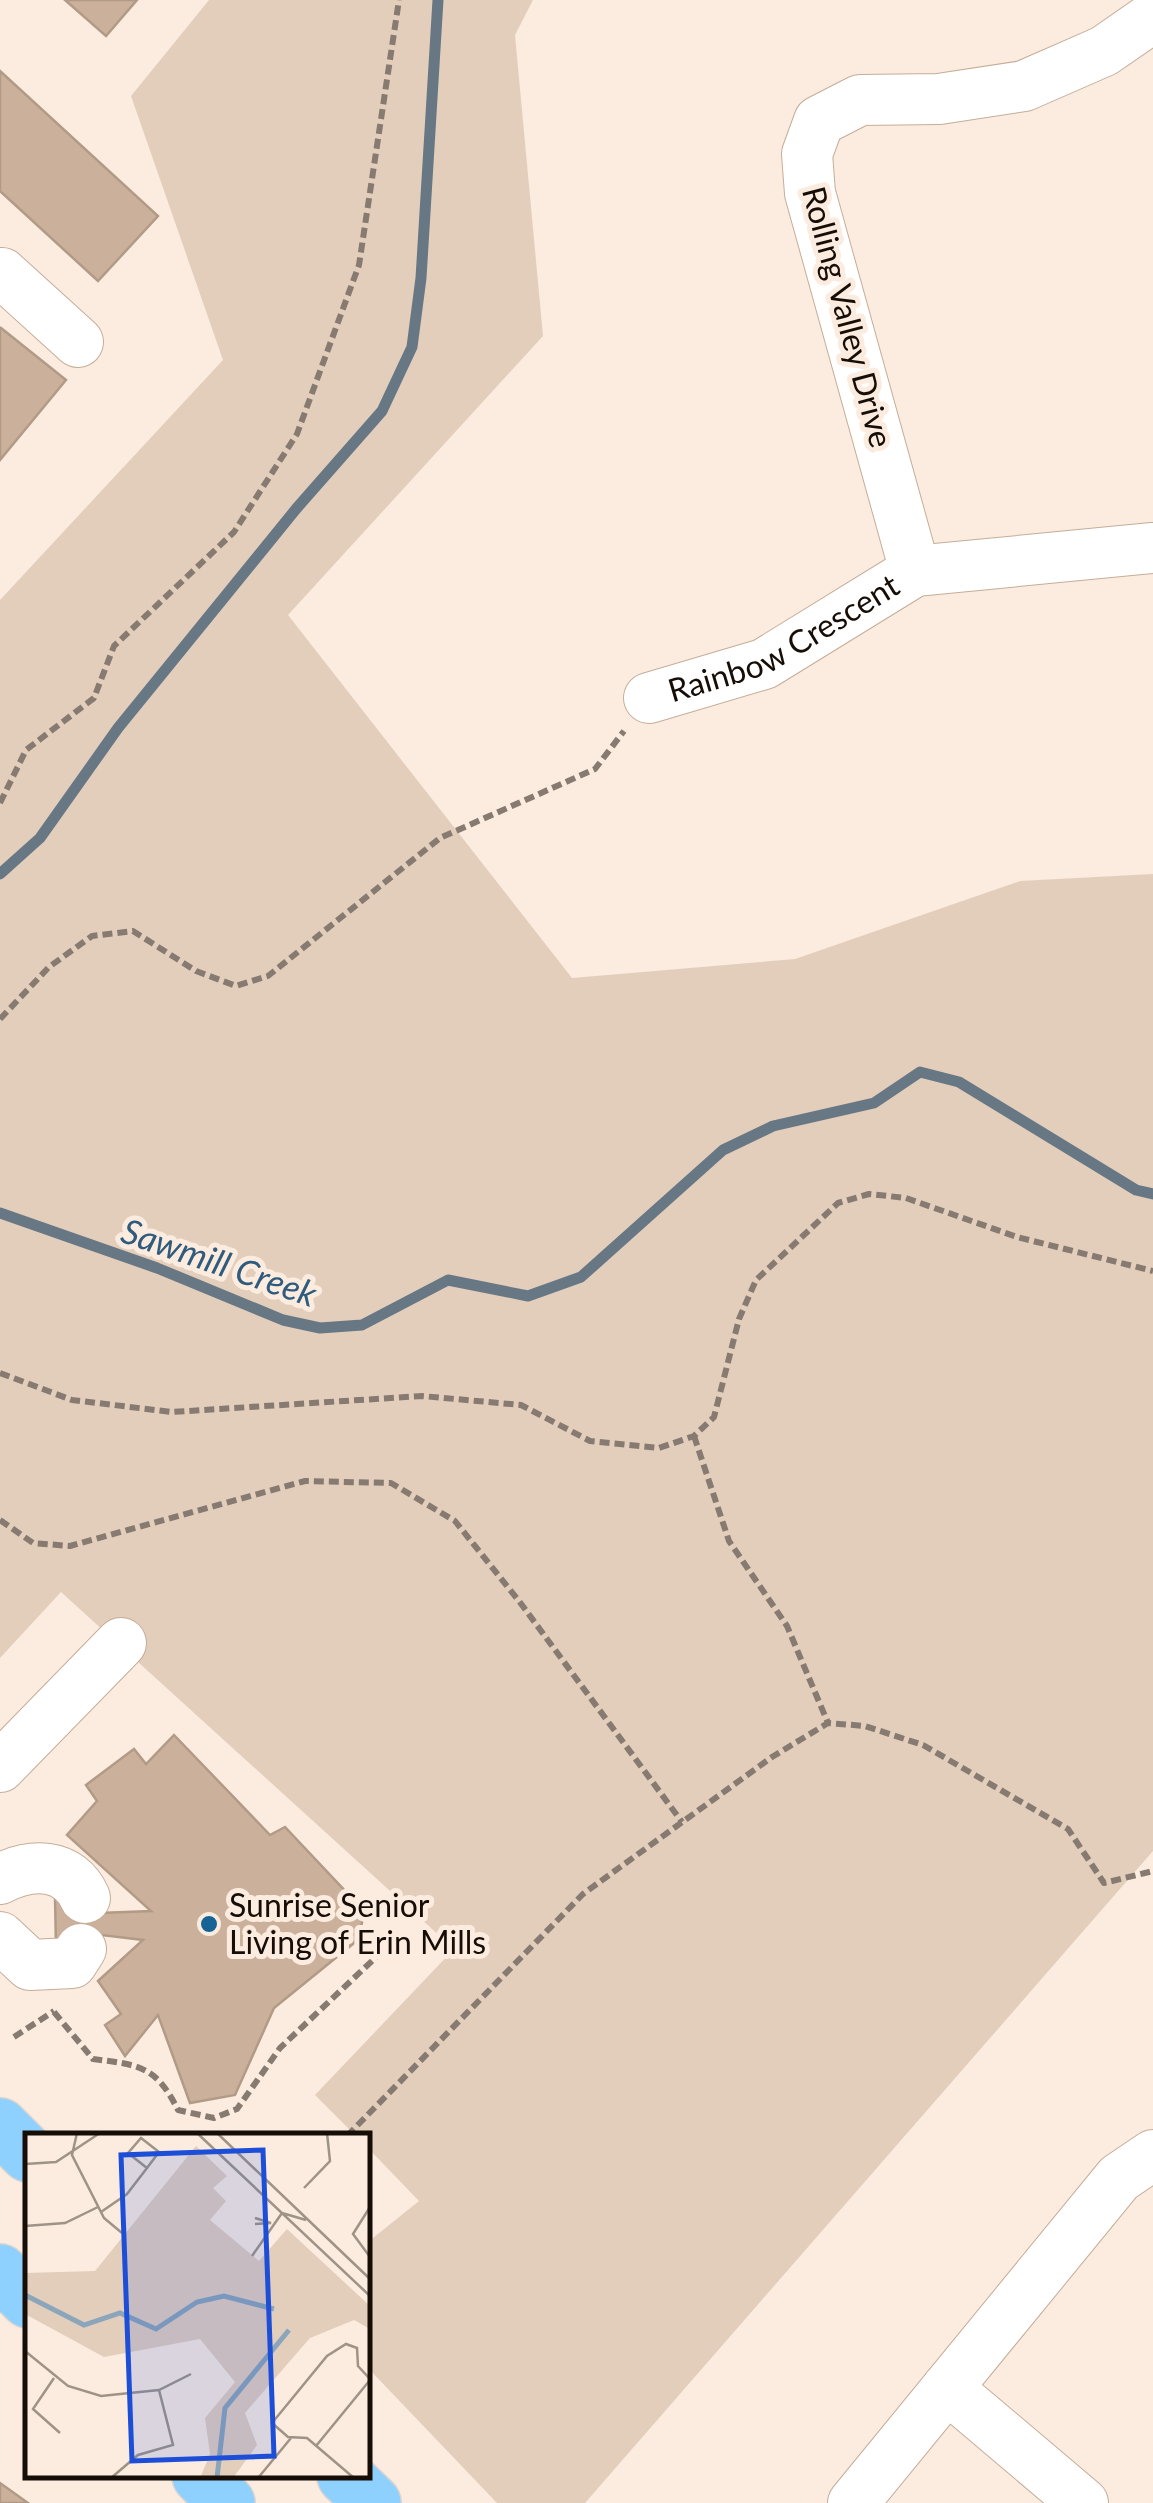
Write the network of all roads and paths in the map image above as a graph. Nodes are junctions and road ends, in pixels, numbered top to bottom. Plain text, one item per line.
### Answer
1 (398, 0) edge
2 (1153, 17) edge
3 (1, 273) edge
4 (78, 342) dead end
5 (1153, 548) edge
6 (915, 570) junction
7 (649, 698) joint
8 (0, 802) edge
9 (0, 1018) edge
10 (1153, 1271) edge
11 (0, 1373) edge
12 (694, 1436) junction
13 (0, 1520) edge
14 (122, 1643) dead end
15 (828, 1723) junction
16 (0, 1767) edge
17 (682, 1822) junction
18 (1153, 1871) edge
19 (0, 1878) edge
20 (85, 1898) dead end
21 (0, 1937) edge
22 (392, 1942) dead end
23 (81, 1949) dead end
24 (54, 2012) dead end
25 (0, 2126) edge
26 (350, 2133) edge
27 (25, 2151) edge
28 (1153, 2155) edge
29 (0, 2272) edge
30 (25, 2297) edge
31 (947, 2388) junction
32 (202, 2478) edge
33 (346, 2478) edge
34 (228, 2503) edge
35 (372, 2503) edge
36 (853, 2503) edge
37 (1082, 2503) edge

1 - 8 path
2 - 6 street, Rolling Valley Drive
3 - 4 street
5 - 6 street, Rainbow Crescent
6 - 7 street, Rainbow Crescent
7 - 9 path
10 - 12 path
11 - 12 path
12 - 15 path
13 - 17 path
14 - 16 street
15 - 17 path
15 - 18 path
17 - 26 path
19 - 20 street
21 - 23 street
22 - 24 path
25 - 27 main road
28 - 31 street
29 - 30 main road
31 - 36 street
31 - 37 street
32 - 34 main road
33 - 35 main road

